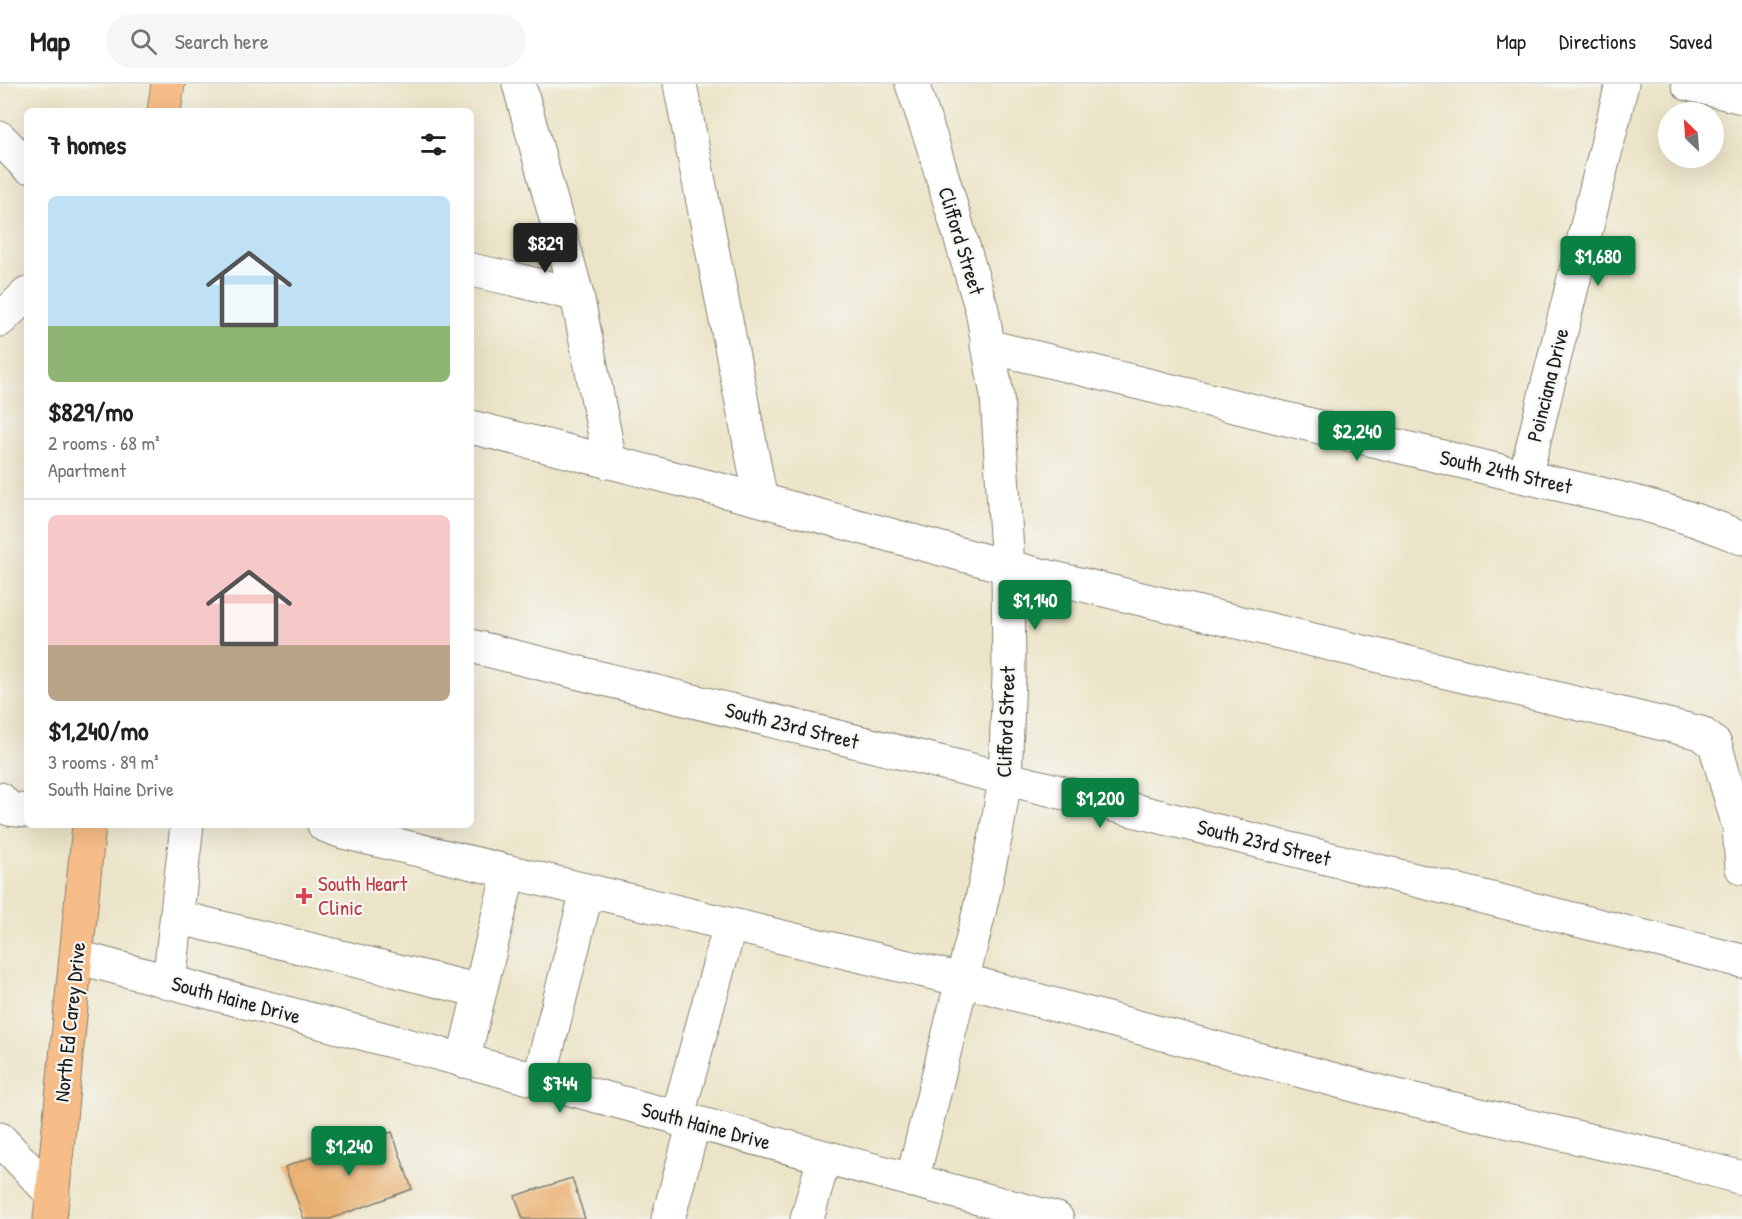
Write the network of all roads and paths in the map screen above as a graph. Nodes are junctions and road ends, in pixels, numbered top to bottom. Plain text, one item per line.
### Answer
1 (168, 84) edge
2 (519, 84) edge
3 (680, 84) edge
4 (912, 84) edge
5 (1622, 84) edge
6 (1688, 84) edge
7 (1742, 98) edge
8 (164, 108) edge
9 (0, 138) edge
10 (24, 163) edge
11 (474, 271) edge
12 (577, 296) junction
13 (24, 297) edge
14 (0, 320) edge
15 (987, 346) junction
16 (474, 429) edge
17 (607, 462) junction
18 (1525, 477) junction
19 (760, 500) junction
20 (1742, 538) edge
21 (1008, 567) junction
22 (474, 647) edge
23 (1005, 779) junction
24 (0, 800) edge
25 (24, 811) edge
26 (89, 828) edge
27 (187, 828) edge
28 (332, 828) edge
29 (1742, 868) edge
30 (509, 872) junction
31 (587, 891) junction
32 (177, 917) junction
33 (730, 925) junction
34 (77, 957) junction
35 (1742, 961) edge
36 (962, 980) junction
37 (169, 982) junction
38 (480, 991) junction
39 (463, 1061) junction
40 (539, 1082) junction
41 (686, 1121) junction
42 (0, 1139) edge
43 (824, 1158) junction
44 (1742, 1178) edge
45 (912, 1181) junction
46 (51, 1207) edge
47 (668, 1219) edge
48 (807, 1219) edge
49 (1057, 1219) edge

1 - 8 main road
2 - 12 street
3 - 19 street
4 - 15 street, Clifford Street
5 - 18 street, Poinciana Drive
6 - 7 street
9 - 10 street
11 - 12 street
12 - 17 street
13 - 14 street
15 - 18 street, South 24th Street
15 - 21 street, Clifford Street
16 - 17 street
17 - 19 street
18 - 20 street, South 24th Street
19 - 21 street
21 - 23 street, Clifford Street
21 - 29 street
22 - 23 street, South 23rd Street
23 - 35 street, South 23rd Street
23 - 36 street, Clifford Street
24 - 25 street
26 - 34 main road, North Ed Carey Drive
27 - 32 street
28 - 30 street
30 - 31 street
30 - 38 street
31 - 33 street
31 - 40 street
32 - 37 street
32 - 38 street
33 - 36 street
33 - 41 street
34 - 37 street, South Haine Drive
34 - 46 main road, North Ed Carey Drive
36 - 44 street
36 - 45 street, Clifford Street
37 - 39 street, South Haine Drive
38 - 39 street
39 - 40 street, South Haine Drive
40 - 41 street, South Haine Drive
41 - 43 street, South Haine Drive
41 - 47 street
42 - 46 street
43 - 45 street, South Haine Drive
43 - 48 street
45 - 49 street, South Haine Drive

